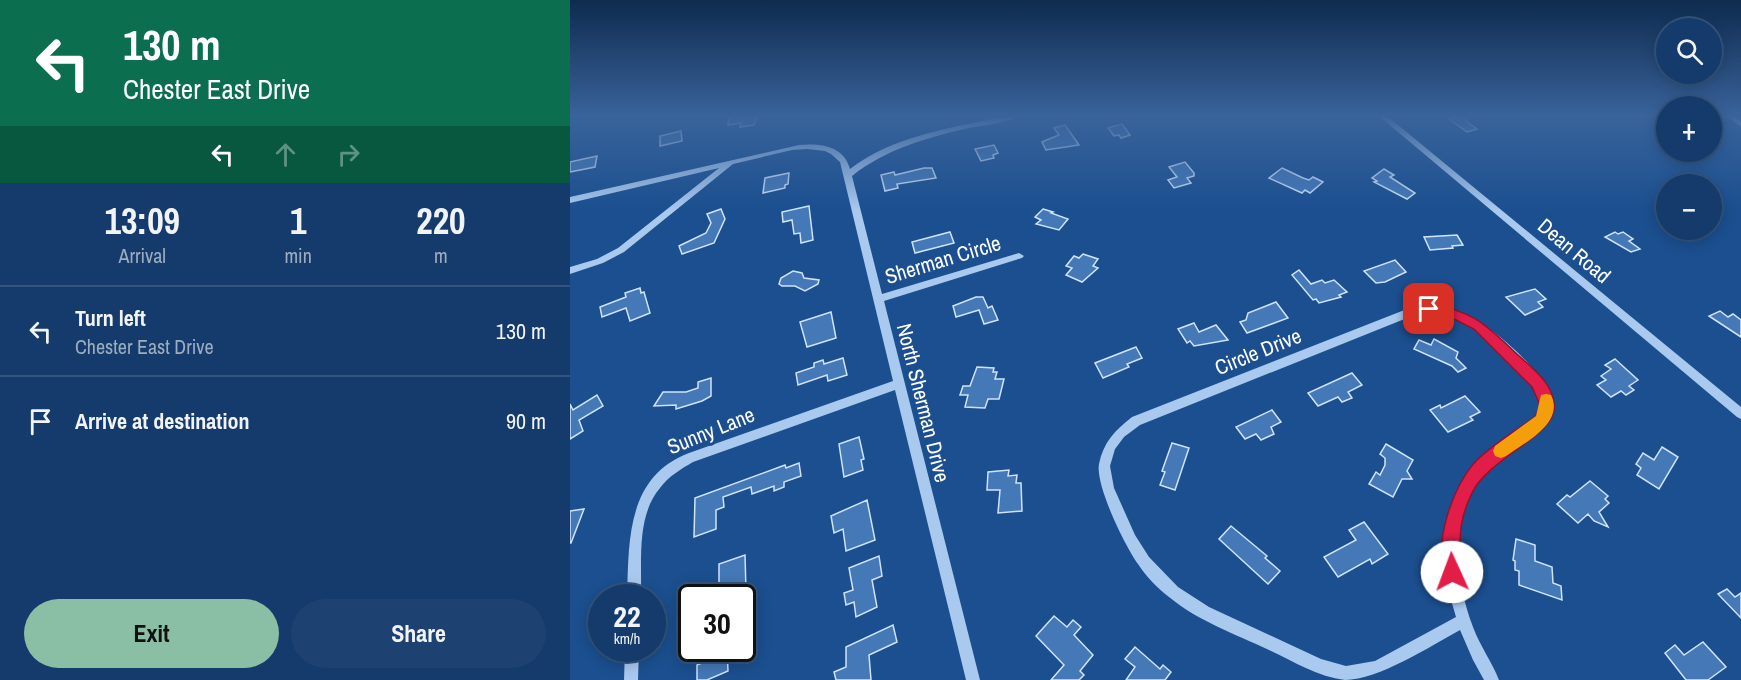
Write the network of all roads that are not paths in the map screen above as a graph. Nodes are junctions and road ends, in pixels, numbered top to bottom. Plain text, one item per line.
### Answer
1 (800, 148) edge
2 (823, 148) edge
3 (893, 148) edge
4 (1421, 148) edge
5 (734, 160) junction
6 (847, 176) junction
7 (570, 200) edge
8 (1019, 256) dead end
9 (570, 271) edge
10 (877, 299) junction
11 (898, 384) junction
12 (1741, 414) edge
13 (635, 584) edge
14 (1464, 620) junction
15 (632, 662) edge
16 (631, 680) edge
17 (973, 680) edge
18 (1492, 680) edge

1 - 5 street, North Sherman Drive
2 - 6 street, North Sherman Drive
3 - 6 street
4 - 12 street, Dean Road
5 - 7 street
5 - 9 street
6 - 10 street, North Sherman Drive
8 - 10 street, Sherman Circle
10 - 11 street, North Sherman Drive
11 - 13 street, Sunny Lane
11 - 17 street, North Sherman Drive
14 - 14 street, Circle Drive
14 - 18 street
15 - 16 street

